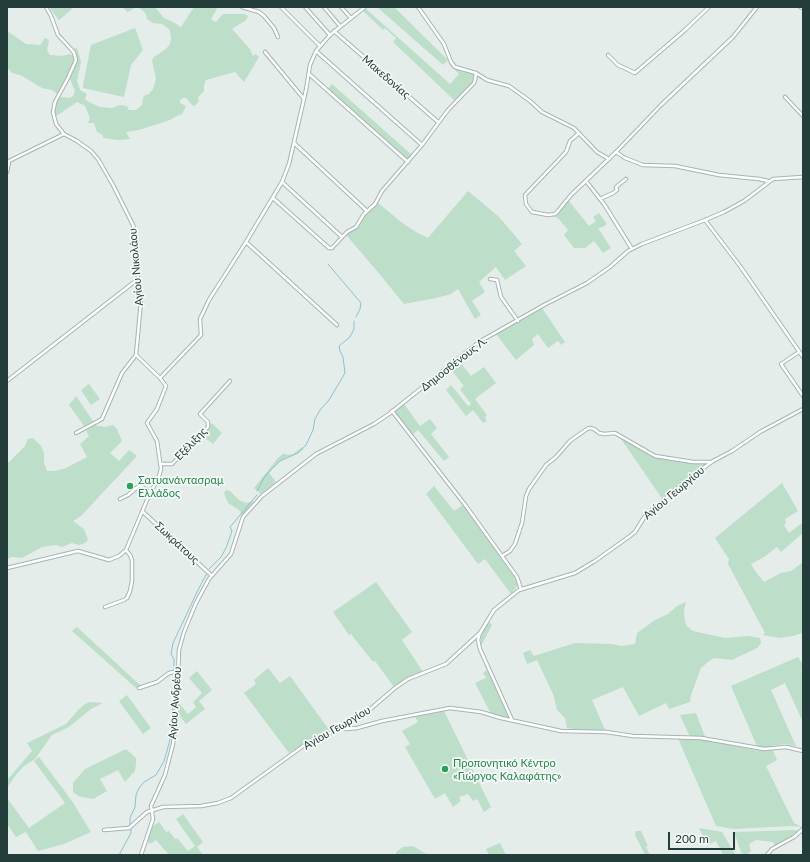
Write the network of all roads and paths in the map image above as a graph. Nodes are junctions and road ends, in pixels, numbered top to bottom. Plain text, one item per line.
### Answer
1 (46, 7) edge
2 (242, 7) edge
3 (281, 7) edge
4 (305, 7) edge
5 (324, 7) edge
6 (341, 7) edge
7 (365, 7) edge
8 (418, 7) edge
9 (709, 7) edge
10 (757, 7) edge
11 (351, 18) junction
12 (340, 27) junction
13 (334, 31) junction
14 (330, 35) junction
15 (278, 37) dead end
16 (320, 46) junction
17 (316, 51) junction
18 (265, 52) dead end
19 (608, 55) dead end
20 (309, 73) junction
21 (476, 73) junction
22 (785, 97) dead end
23 (304, 99) junction
24 (803, 116) edge
25 (438, 122) junction
26 (579, 133) junction
27 (64, 134) junction
28 (293, 142) junction
29 (422, 145) junction
30 (616, 152) junction
31 (609, 159) junction
32 (8, 162) edge
33 (408, 162) junction
34 (7, 172) edge
35 (803, 177) edge
36 (626, 179) dead end
37 (586, 181) junction
38 (768, 181) junction
39 (282, 182) junction
40 (273, 198) junction
41 (600, 199) junction
42 (367, 211) junction
43 (705, 220) junction
44 (342, 237) junction
45 (246, 242) junction
46 (632, 249) junction
47 (138, 279) junction
48 (490, 279) dead end
49 (518, 321) junction
50 (337, 325) dead end
51 (799, 352) junction
52 (136, 355) junction
53 (803, 357) edge
54 (160, 378) junction
55 (230, 381) dead end
56 (7, 382) edge
57 (803, 396) edge
58 (803, 409) edge
59 (392, 411) junction
60 (76, 433) dead end
61 (713, 462) junction
62 (161, 464) junction
63 (150, 493) junction
64 (120, 499) dead end
65 (142, 511) junction
66 (126, 550) junction
67 (502, 556) junction
68 (7, 568) edge
69 (211, 575) junction
70 (521, 589) junction
71 (105, 607) dead end
72 (480, 633) junction
73 (178, 671) junction
74 (139, 688) dead end
75 (512, 720) junction
76 (340, 727) junction
77 (803, 750) edge
78 (151, 810) junction
79 (803, 829) edge
80 (104, 830) dead end
81 (141, 855) edge
82 (766, 855) edge

1 - 27 street
2 - 15 street
3 - 16 street
4 - 14 street
5 - 12 street
6 - 11 street
7 - 11 street
8 - 21 street
9 - 19 street
10 - 30 street
11 - 12 street
12 - 13 street
13 - 14 street
13 - 25 street, Μακεδονίας
14 - 16 street
16 - 17 street
17 - 20 street
17 - 29 street
18 - 23 street
20 - 23 street
20 - 33 street
21 - 25 street
21 - 26 street
22 - 24 street
23 - 28 street
25 - 29 street
26 - 31 street
26 - 37 street
27 - 32 street
27 - 47 street, Αγίου Νικολάου
28 - 39 street
28 - 42 street
29 - 33 street
30 - 31 street
30 - 38 street
31 - 37 street
32 - 34 street
33 - 42 street
35 - 38 street, Δημοσθένους Λ.
36 - 41 street
37 - 41 street
38 - 43 street, Δημοσθένους Λ.
39 - 40 street
39 - 44 street
40 - 44 street
40 - 45 street
41 - 46 street
42 - 44 street
43 - 46 street, Δημοσθένους Λ.
43 - 51 street
45 - 50 street
45 - 54 street
46 - 49 street, Δημοσθένους Λ.
47 - 52 street, Αγίου Νικολάου
47 - 56 street
48 - 49 street
49 - 59 street, Δημοσθένους Λ.
51 - 53 street
51 - 57 street
52 - 54 street
52 - 60 street
54 - 62 street
55 - 62 street, Εξέλιξης
58 - 61 street, Αγίου Γεωργίου
59 - 67 street
59 - 69 street, Δημοσθένους Λ.
61 - 67 street
61 - 70 street, Αγίου Γεωργίου
62 - 63 street
63 - 64 street
63 - 65 street
65 - 66 street
65 - 69 street, Σωκράτους
66 - 68 street
66 - 71 street
67 - 70 street
69 - 73 street, Αγίου Ανδρέου
70 - 72 street, Αγίου Γεωργίου
72 - 75 street
72 - 76 street, Αγίου Γεωργίου
73 - 74 street
73 - 78 street, Αγίου Ανδρέου
75 - 76 street
75 - 77 street
76 - 78 street, Αγίου Γεωργίου
78 - 80 street, Αγίου Γεωργίου
78 - 81 street, Αγίου Ανδρέου
79 - 82 street

